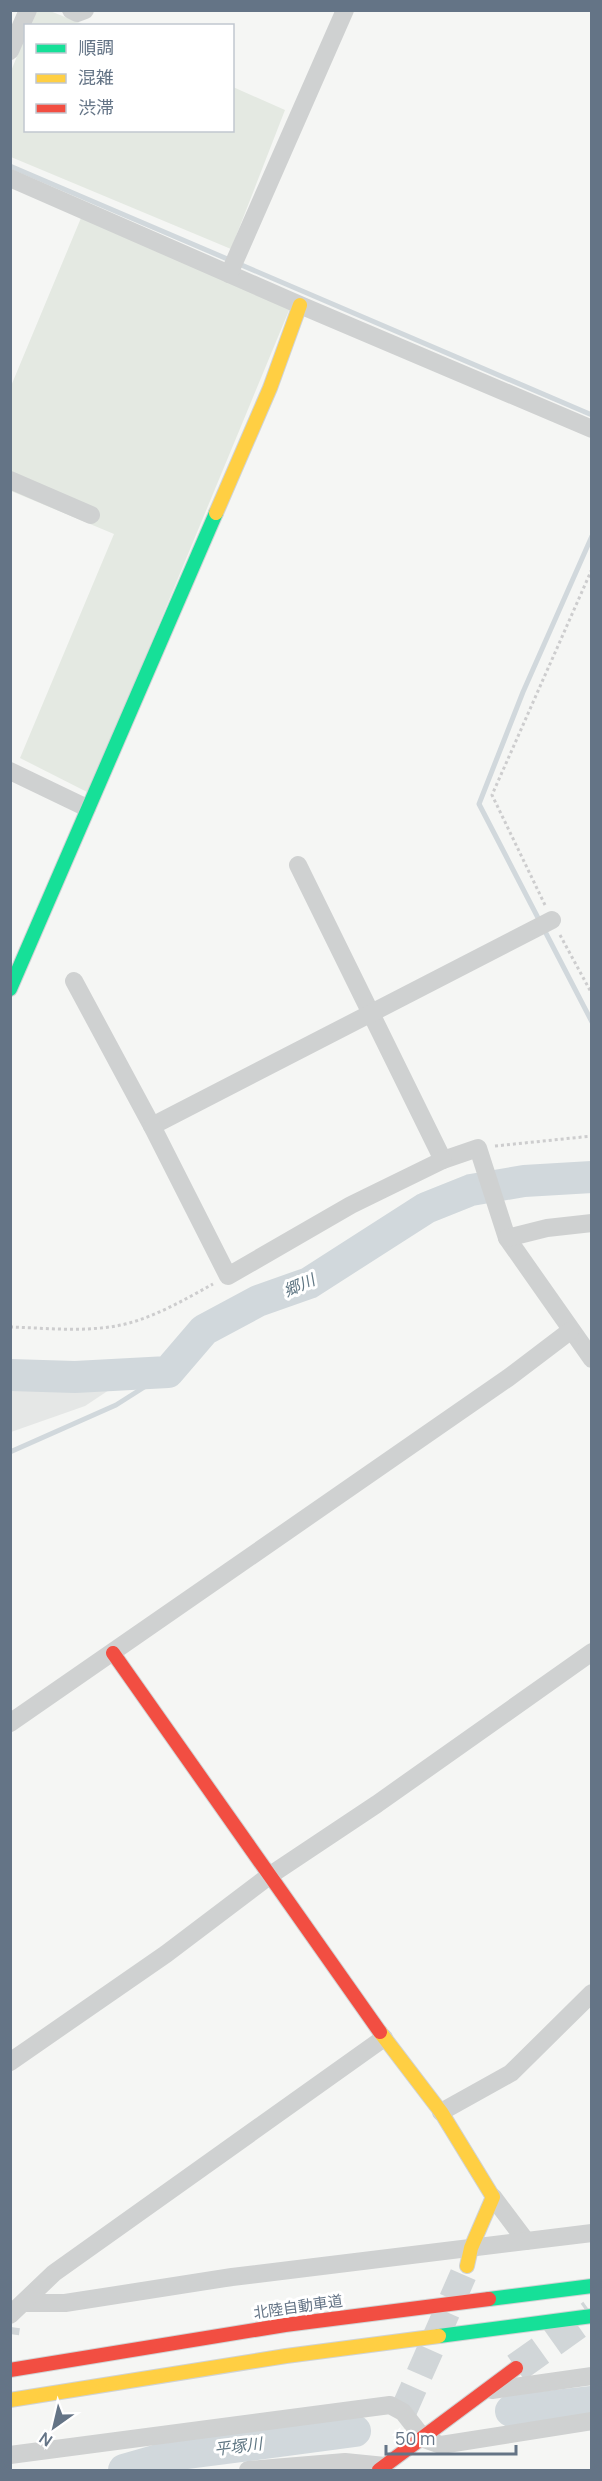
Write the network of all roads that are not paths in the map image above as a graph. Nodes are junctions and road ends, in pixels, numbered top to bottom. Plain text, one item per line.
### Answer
1 (28, 10) edge
2 (71, 10) edge
3 (85, 10) edge
4 (345, 10) edge
5 (10, 51) edge
6 (10, 178) edge
7 (229, 274) junction
8 (300, 305) junction
9 (591, 429) edge
10 (10, 480) edge
11 (91, 515) dead end
12 (10, 771) edge
13 (87, 808) junction
14 (298, 865) dead end
15 (552, 920) road end
16 (74, 981) dead end
17 (10, 989) edge
18 (369, 1013) junction
19 (152, 1126) junction
20 (443, 1160) junction
21 (591, 1223) edge
22 (507, 1238) junction
23 (570, 1331) junction
24 (591, 1359) edge
25 (591, 1652) edge
26 (113, 1653) junction
27 (10, 1723) edge
28 (269, 1876) junction
29 (591, 1993) edge
30 (384, 2038) junction
31 (10, 2062) edge
32 (441, 2112) junction
33 (493, 2198) junction
34 (591, 2233) edge
35 (526, 2241) junction
36 (469, 2257) junction
37 (591, 2286) edge
38 (15, 2315) edge
39 (591, 2316) edge
40 (516, 2368) tunnel mouth
41 (10, 2370) edge
42 (591, 2376) edge
43 (486, 2391) junction
44 (10, 2400) edge
45 (591, 2421) edge
46 (424, 2439) junction
47 (10, 2455) edge
48 (382, 2468) edge
49 (249, 2470) edge

1 - 5 street
2 - 3 street
4 - 7 street
6 - 7 street
7 - 8 street
8 - 9 street
8 - 13 main road
10 - 11 street
12 - 13 street
13 - 17 main road
14 - 18 street
15 - 18 street
16 - 19 street
18 - 19 street
18 - 20 street
19 - 20 street
20 - 22 street
21 - 22 street
22 - 23 street
23 - 24 street
23 - 26 street
25 - 28 street
26 - 27 street
26 - 28 main road
28 - 30 main road
28 - 31 street
29 - 32 street
30 - 32 main road
30 - 38 street
32 - 33 main road
33 - 35 street
33 - 36 main road
34 - 35 street
35 - 36 street
36 - 38 street
37 - 41 main road, 北陸自動車道
39 - 44 main road
40 - 43 main road
42 - 43 street
43 - 46 main road
45 - 46 street
46 - 47 street
46 - 48 main road
48 - 49 street

